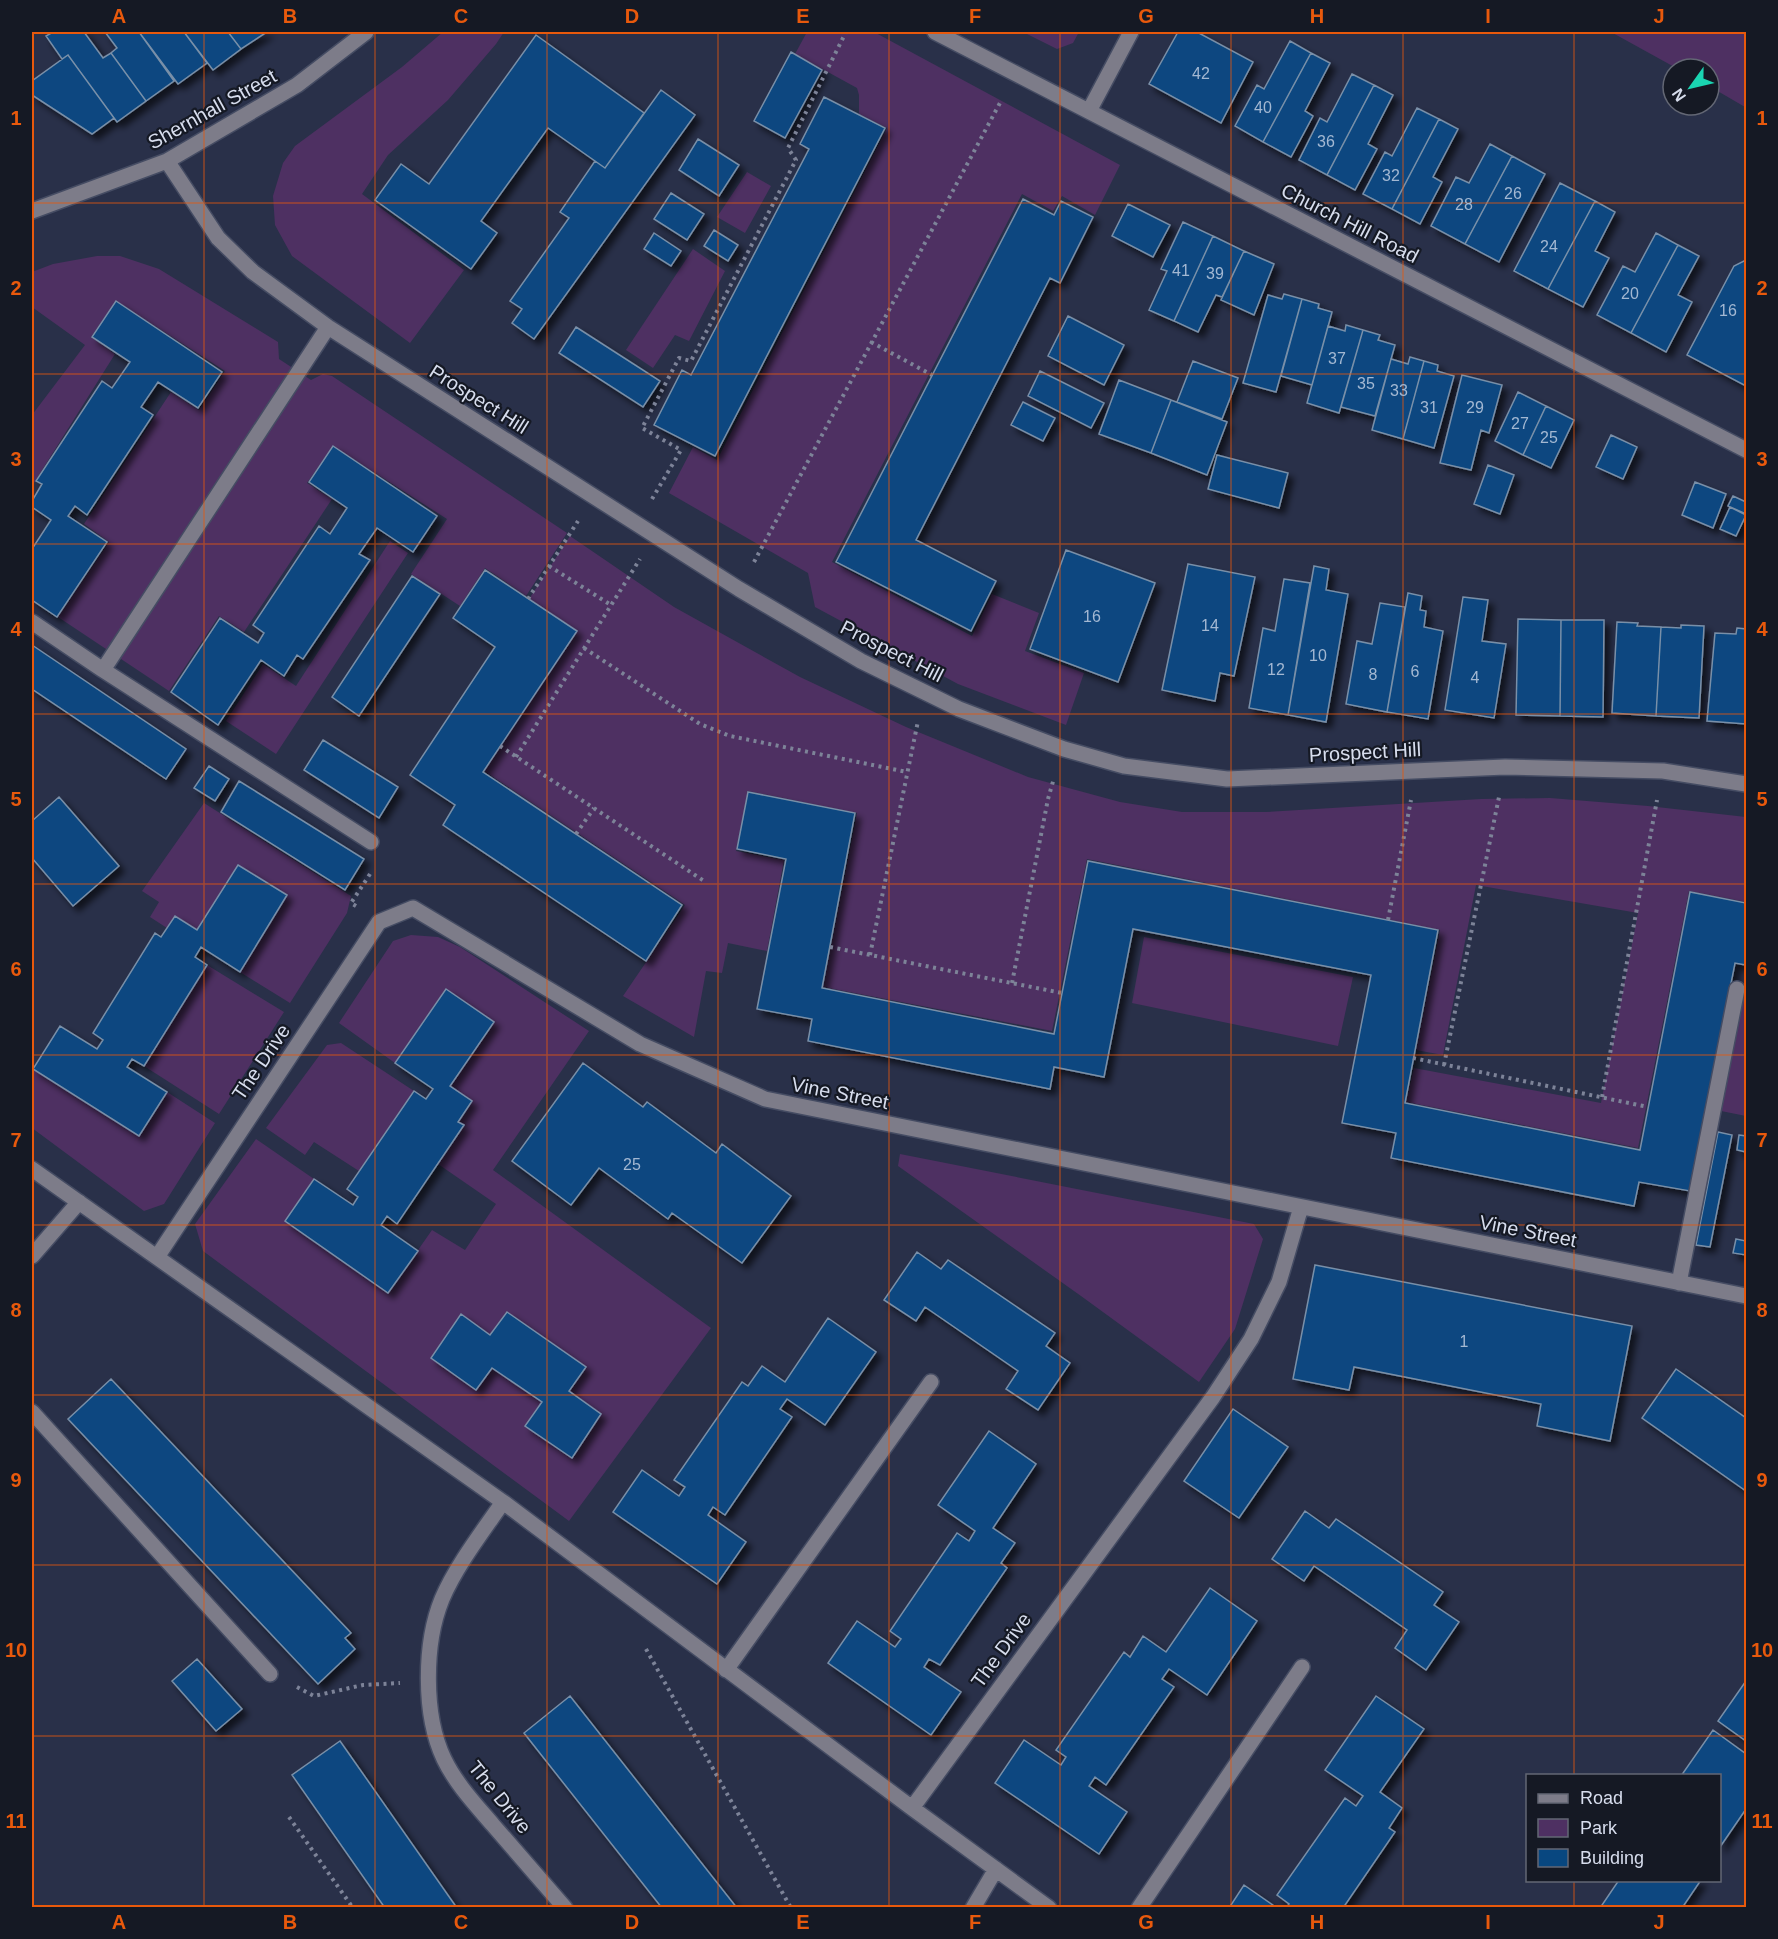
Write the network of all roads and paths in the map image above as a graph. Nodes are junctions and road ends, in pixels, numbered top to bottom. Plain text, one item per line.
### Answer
1 (366, 32) edge
2 (846, 32) edge
3 (935, 32) edge
4 (1131, 32) edge
5 (1016, 74) junction
6 (1089, 111) junction
7 (167, 161) junction
8 (32, 211) edge
9 (328, 327) junction
10 (871, 342) junction
11 (933, 375) dead end
12 (1746, 450) edge
13 (594, 497) junction
14 (637, 525) junction
15 (655, 536) junction
16 (549, 566) junction
17 (739, 589) junction
18 (528, 599) dead end
19 (611, 605) junction
20 (32, 622) edge
21 (584, 648) junction
22 (102, 670) junction
23 (929, 694) junction
24 (500, 746) dead end
25 (1064, 749) junction
26 (516, 757) junction
27 (1505, 766) junction
28 (1416, 771) junction
29 (1663, 771) junction
30 (907, 772) junction
31 (1746, 784) edge
32 (594, 808) junction
33 (576, 834) dead end
34 (371, 842) joint
35 (704, 881) dead end
36 (1388, 920) dead end
37 (379, 922) junction
38 (830, 947) dead end
39 (870, 955) junction
40 (1012, 983) junction
41 (1737, 989) dead end
42 (1062, 993) dead end
43 (1413, 1058) dead end
44 (1444, 1065) junction
45 (1602, 1097) junction
46 (1648, 1107) dead end
47 (32, 1169) edge
48 (79, 1202) junction
49 (1301, 1208) junction
50 (32, 1256) edge
51 (157, 1257) junction
52 (1679, 1283) junction
53 (1746, 1296) edge
54 (931, 1382) dead end
55 (32, 1412) edge
56 (502, 1502) junction
57 (641, 1640) dead end
58 (1302, 1667) dead end
59 (726, 1670) junction
60 (270, 1674) joint
61 (427, 1682) junction
62 (912, 1808) junction
63 (289, 1817) dead end
64 (996, 1869) junction
65 (353, 1908) edge
66 (565, 1908) edge
67 (791, 1908) edge
68 (973, 1908) edge
69 (1050, 1908) edge
70 (1139, 1908) edge

1 - 7 street, Shernhall Street
2 - 14 path
3 - 5 street, Church Hill Road
4 - 6 street
5 - 6 street, Church Hill Road
5 - 10 path
6 - 12 street, Church Hill Road
7 - 8 street, Shernhall Street
7 - 9 street, Prospect Hill
9 - 13 street, Prospect Hill
9 - 22 street
10 - 11 path
10 - 17 path
13 - 14 street, Prospect Hill
13 - 16 path
14 - 15 street, Prospect Hill
15 - 17 street, Prospect Hill
15 - 19 path
16 - 18 path
16 - 19 path
17 - 23 street, Prospect Hill
19 - 21 path
20 - 22 street
21 - 26 path
21 - 30 path
22 - 34 street
23 - 25 street, Prospect Hill
23 - 30 path
24 - 26 path
25 - 28 street, Prospect Hill
25 - 40 path
26 - 32 path
27 - 28 street, Prospect Hill
27 - 29 street, Prospect Hill
27 - 44 path
28 - 36 path
29 - 31 street, Prospect Hill
29 - 45 path
30 - 39 path
32 - 33 path
32 - 35 path
34 - 37 path
37 - 49 street, Vine Street
37 - 51 street, The Drive
38 - 39 path
39 - 40 path
40 - 42 path
41 - 52 street
43 - 44 path
44 - 45 path
45 - 46 path
47 - 48 street
48 - 50 street
48 - 51 street
49 - 52 street, Vine Street
49 - 62 street, The Drive
51 - 56 street
52 - 53 street, Vine Street
54 - 59 street
55 - 60 street
56 - 59 street
56 - 61 street, The Drive
57 - 67 path
58 - 70 street
59 - 62 street
60 - 61 path
61 - 66 street, The Drive
62 - 64 street
63 - 65 path
64 - 68 street
64 - 69 street

